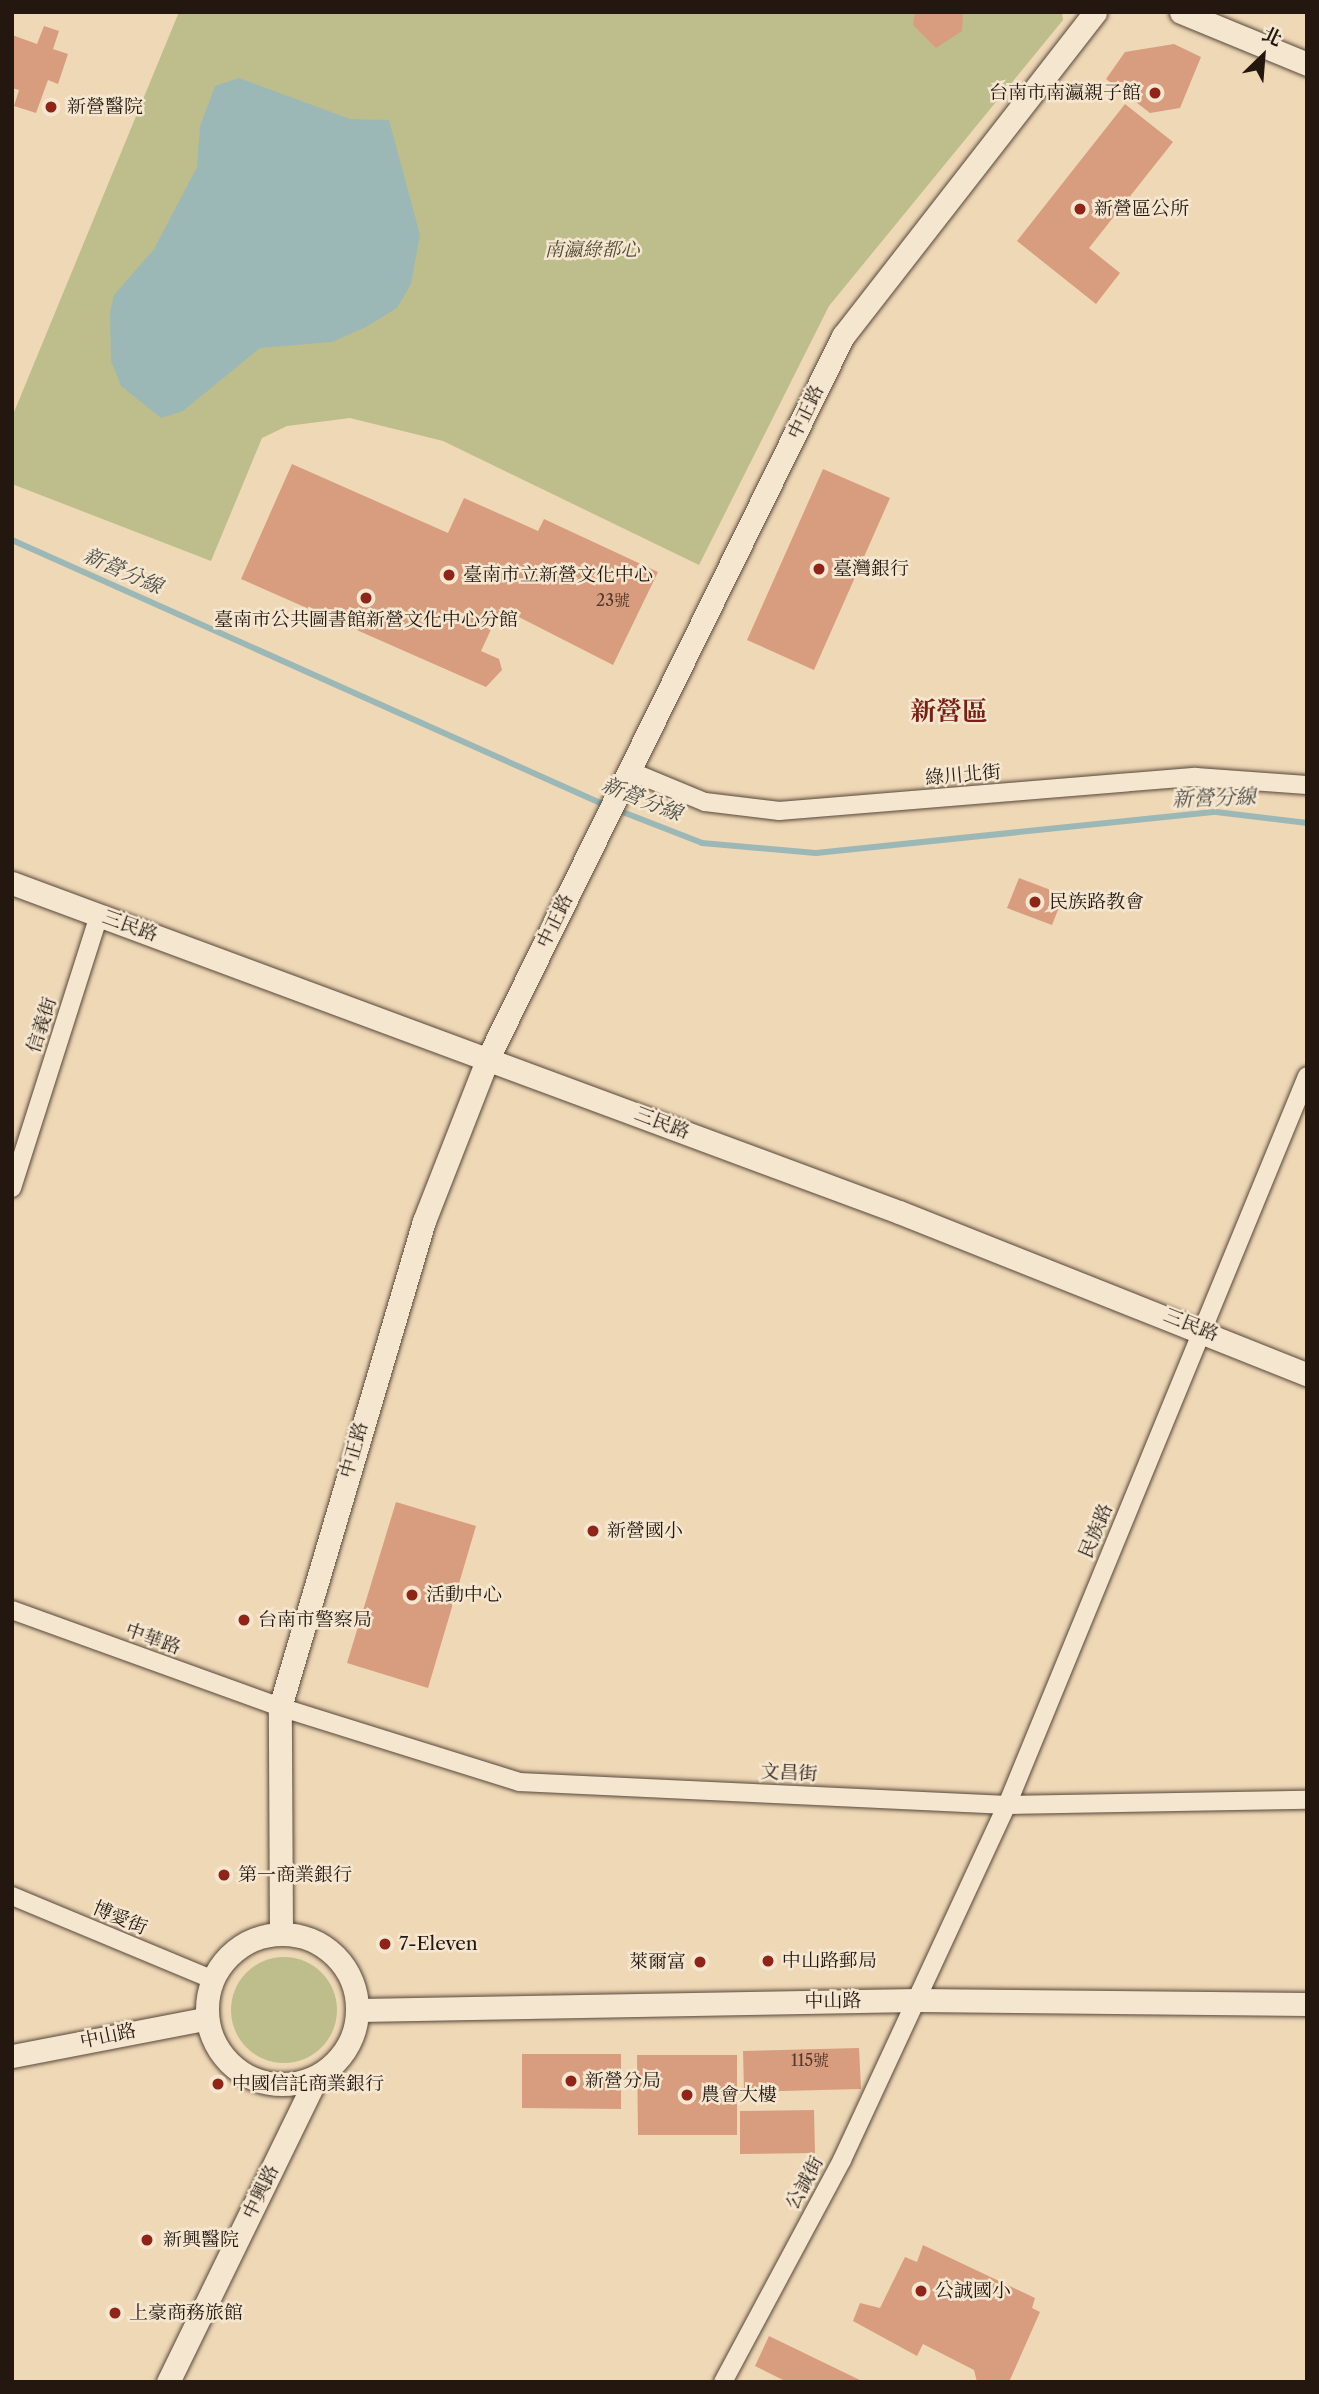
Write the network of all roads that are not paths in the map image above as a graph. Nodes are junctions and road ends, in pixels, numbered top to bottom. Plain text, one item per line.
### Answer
1 (1094, 12) edge
2 (1181, 12) edge
3 (1307, 64) edge
4 (627, 777) junction
5 (1307, 785) edge
6 (12, 883) edge
7 (99, 915) junction
8 (488, 1058) junction
9 (1307, 1076) edge
10 (12, 1188) edge
11 (1203, 1329) junction
12 (1307, 1374) edge
13 (12, 1610) edge
14 (280, 1707) junction
15 (1307, 1800) edge
16 (1007, 1805) junction
17 (12, 1896) edge
18 (281, 1934) junction
19 (212, 1979) junction
20 (918, 2000) junction
21 (1307, 2004) edge
22 (360, 2010) junction
23 (204, 2019) junction
24 (12, 2056) edge
25 (317, 2077) junction
26 (168, 2382) edge
27 (723, 2382) edge

1 - 4 street, 中正路
2 - 3 street
4 - 5 street, 綠川北街
4 - 8 street, 中正路
6 - 7 street, 三民路
7 - 8 street, 三民路
7 - 10 street, 信義街
8 - 11 street, 三民路
8 - 14 street, 中正路
9 - 11 street, 民族路
11 - 12 street, 三民路
11 - 16 street, 民族路
13 - 14 street, 中華路
14 - 16 street, 文昌街
14 - 18 street, 中正路
15 - 16 street, 文昌街
16 - 20 street, 民族路
17 - 19 street, 博愛街
18 - 19 street
18 - 22 street
19 - 23 street
20 - 21 street, 中山路
20 - 22 street, 中山路
20 - 27 street, 公誠街
22 - 25 street
23 - 24 street, 中山路
23 - 25 street
25 - 26 street, 中興路

